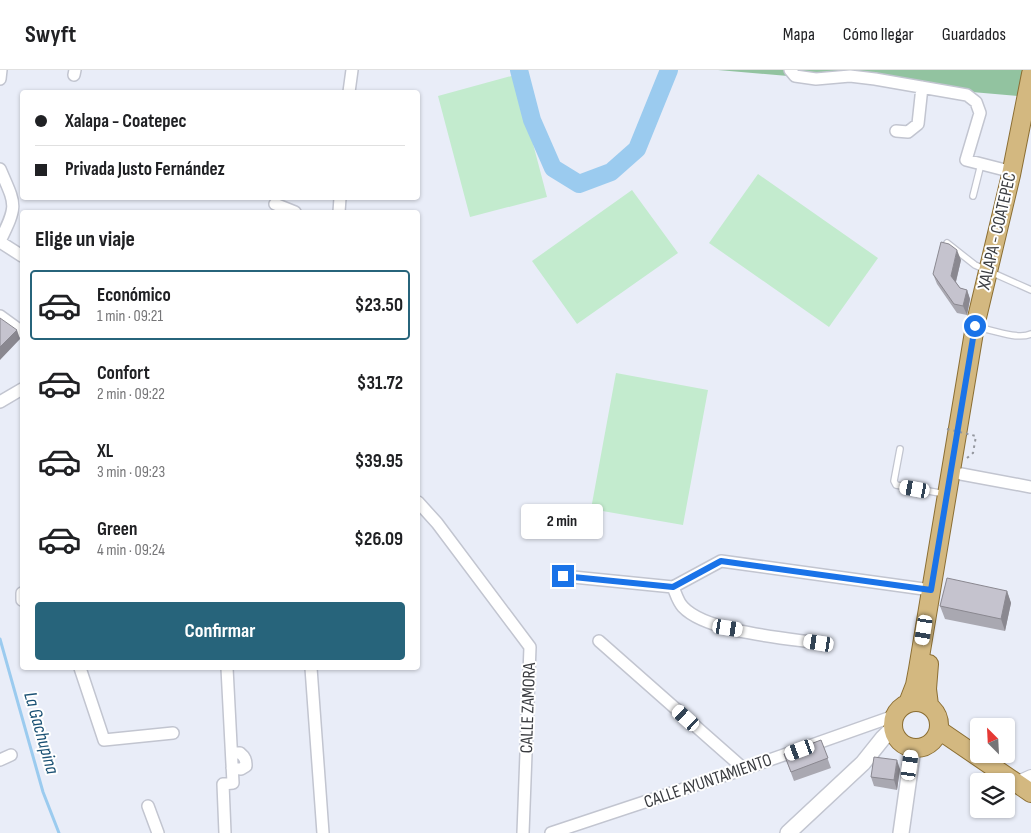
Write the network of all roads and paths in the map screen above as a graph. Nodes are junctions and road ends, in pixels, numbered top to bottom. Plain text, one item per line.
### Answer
1 (1, 70) edge
2 (352, 70) edge
3 (790, 70) edge
4 (0, 79) edge
5 (1030, 79) edge
6 (922, 87) junction
7 (349, 90) edge
8 (896, 131) dead end
9 (1031, 134) edge
10 (982, 164) junction
11 (0, 169) edge
12 (1011, 175) junction
13 (973, 196) dead end
14 (274, 204) dead end
15 (290, 210) edge
16 (0, 241) edge
17 (947, 243) edge
18 (20, 255) edge
19 (993, 273) junction
20 (1031, 290) edge
21 (0, 316) edge
22 (980, 327) junction
23 (20, 331) edge
24 (1031, 334) edge
25 (20, 390) edge
26 (0, 402) edge
27 (947, 429) dead end
28 (900, 449) dead end
29 (962, 468) junction
30 (1031, 487) edge
31 (947, 495) junction
32 (420, 504) edge
33 (563, 576) dead end
34 (673, 587) junction
35 (931, 590) junction
36 (599, 641) dead end
37 (819, 643) dead end
38 (81, 670) edge
39 (227, 670) edge
40 (311, 670) edge
41 (908, 703) junction
42 (929, 705) junction
43 (893, 723) junction
44 (939, 730) junction
45 (173, 732) dead end
46 (913, 748) junction
47 (744, 769) junction
48 (1027, 784) edge
49 (148, 806) dead end
50 (158, 833) edge
51 (225, 833) edge
52 (323, 833) edge
53 (523, 833) edge
54 (550, 833) edge
55 (788, 833) edge
56 (901, 833) edge

1 - 4 street
2 - 7 street
3 - 6 street
5 - 12 main road, XALAPA - COATEPEC
6 - 8 street
6 - 10 street
9 - 19 main road, XALAPA - COATEPEC
10 - 12 street
10 - 13 lane
11 - 16 street
12 - 19 main road, XALAPA - COATEPEC
14 - 15 street
16 - 18 street
17 - 19 lane
19 - 20 lane
19 - 22 main road, XALAPA - COATEPEC
21 - 23 street
22 - 24 lane
22 - 29 main road, XALAPA - COATEPEC
22 - 31 main road, XALAPA - COATEPEC
25 - 26 street
27 - 29 path, bridge
28 - 31 lane
29 - 30 street
29 - 42 main road, XALAPA - COATEPEC
31 - 35 main road, XALAPA - COATEPEC
32 - 53 street, CALLE ZAMORA
33 - 34 street
34 - 35 street
34 - 37 street
35 - 41 main road, XALAPA - COATEPEC
36 - 47 street
38 - 45 street
39 - 51 street
40 - 52 street
41 - 42 main road
41 - 43 main road
42 - 44 main road
43 - 46 main road
43 - 47 street, CALLE AYUNTAMIENTO
43 - 55 main road
44 - 46 main road
44 - 48 main road
46 - 56 main road
47 - 54 street, CALLE AYUNTAMIENTO
49 - 50 street

